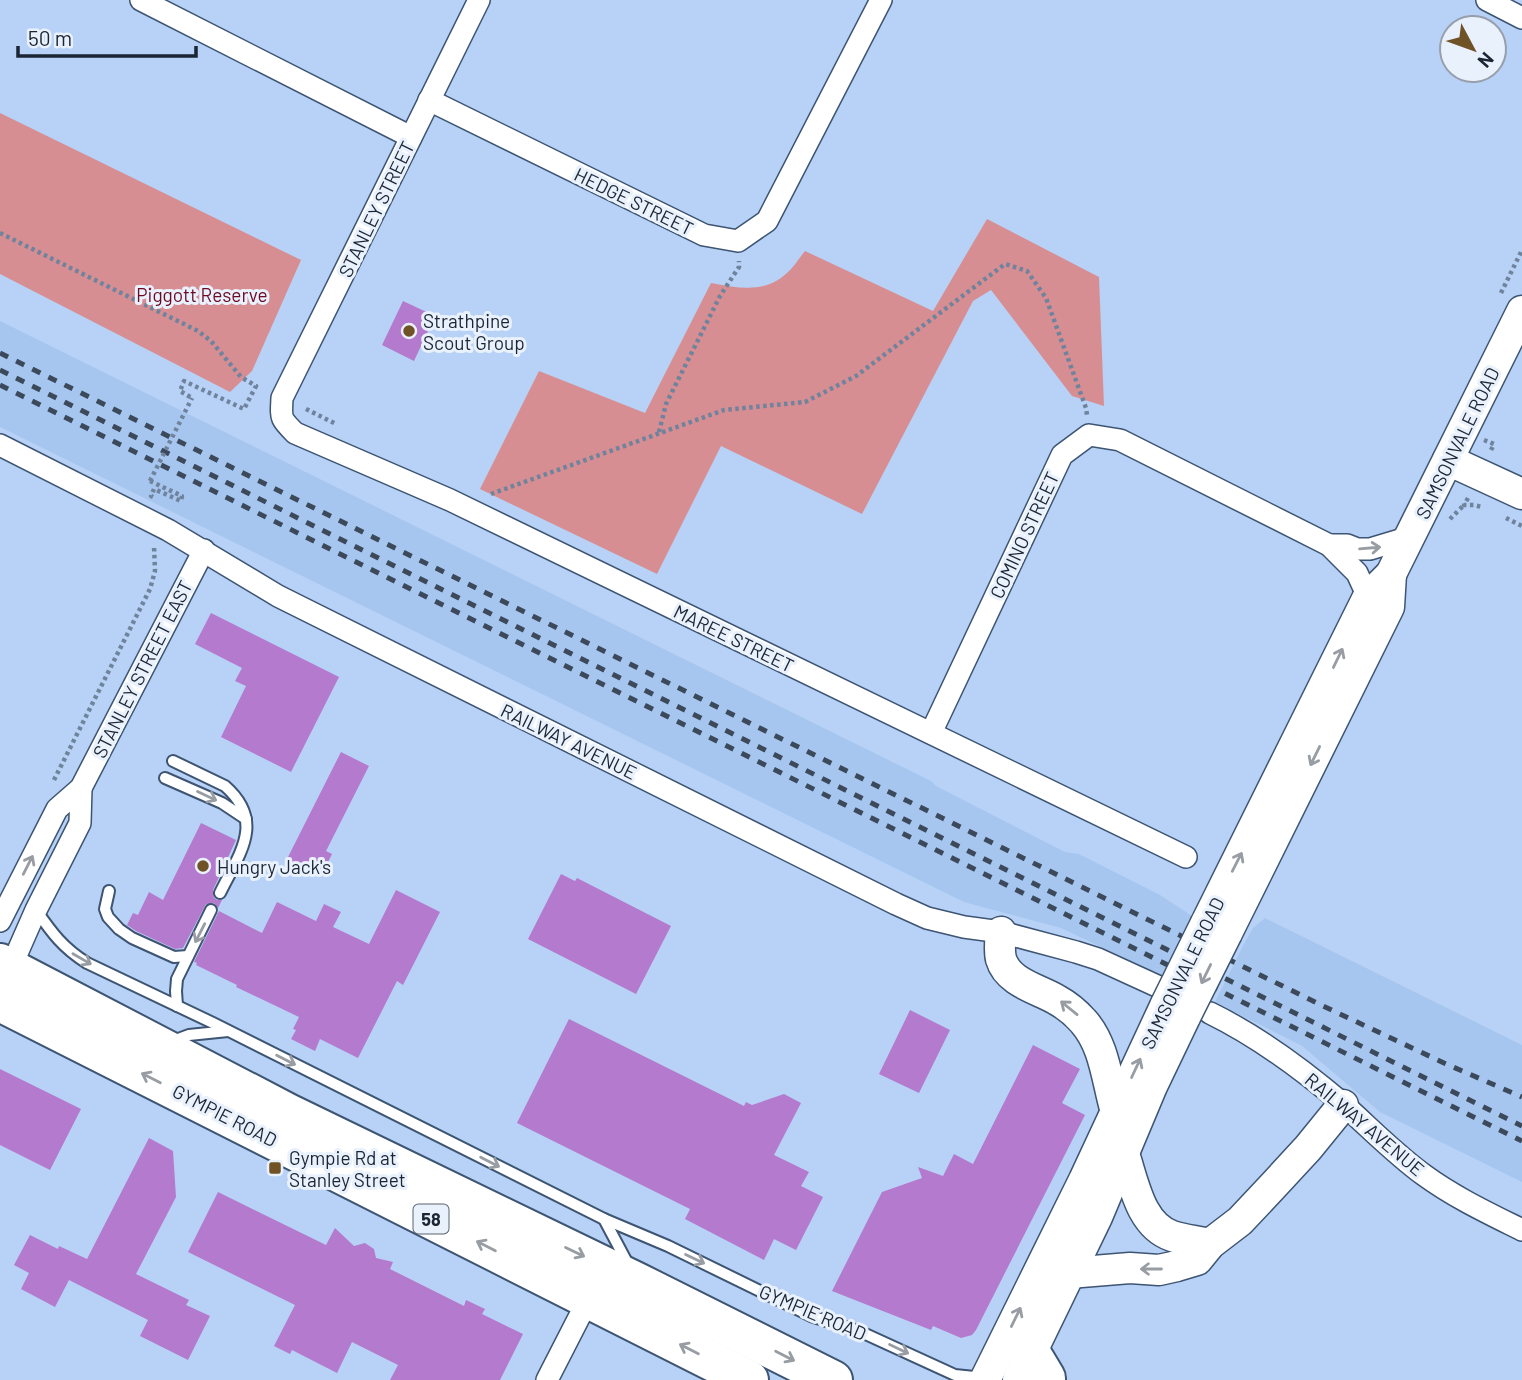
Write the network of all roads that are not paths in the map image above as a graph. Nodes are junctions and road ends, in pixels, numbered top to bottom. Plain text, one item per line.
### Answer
1 (479, 0) edge
2 (881, 0) edge
3 (1487, 0) edge
4 (144, 1) edge
5 (1522, 18) edge
6 (429, 100) junction
7 (411, 137) junction
8 (1522, 311) edge
9 (282, 421) joint
10 (0, 445) edge
11 (1448, 460) junction
12 (1522, 494) edge
13 (1410, 537) junction
14 (1329, 545) junction
15 (204, 550) junction
16 (1391, 574) junction
17 (1368, 597) junction
18 (931, 733) junction
19 (173, 761) dead end
20 (165, 778) dead end
21 (81, 788) junction
22 (247, 820) junction
23 (1186, 857) dead end
24 (109, 891) dead end
25 (220, 893) dead end
26 (36, 910) junction
27 (211, 910) dead end
28 (0, 920) edge
29 (1217, 928) junction
30 (1001, 932) junction
31 (188, 956) junction
32 (3, 981) edge
33 (1180, 1004) junction
34 (177, 1006) junction
35 (228, 1031) junction
36 (161, 1045) junction
37 (1343, 1105) junction
38 (1116, 1112) junction
39 (1124, 1154) junction
40 (604, 1219) junction
41 (1522, 1230) edge
42 (1210, 1244) junction
43 (1069, 1273) junction
44 (637, 1282) junction
45 (589, 1298) junction
46 (1031, 1371) edge
47 (986, 1379) edge
48 (547, 1380) edge
49 (750, 1380) edge
50 (832, 1380) edge

1 - 6 street, STANLEY STREET
2 - 6 street, HEDGE STREET
3 - 5 street
4 - 7 street
6 - 7 street, STANLEY STREET
7 - 9 street, STANLEY STREET
8 - 11 main road, SAMSONVALE ROAD
9 - 18 street, MAREE STREET
10 - 15 street, RAILWAY AVENUE
11 - 12 main road
11 - 13 main road, SAMSONVALE ROAD
14 -> 13 street
13 - 16 main road, SAMSONVALE ROAD
14 - 17 street
14 - 18 street, COMINO STREET
15 - 21 street, STANLEY STREET EAST
15 - 30 street, RAILWAY AVENUE
16 - 17 main road, SAMSONVALE ROAD
16 -> 29 main road, SAMSONVALE ROAD
29 -> 17 main road, SAMSONVALE ROAD
18 - 23 street, MAREE STREET
19 - 22 lane
20 -> 22 lane
21 - 26 street, STANLEY STREET EAST
28 -> 21 street, STANLEY STREET EAST
22 - 25 lane
24 - 31 lane
26 - 32 street, STANLEY STREET EAST
26 -> 34 lane, GYMPIE ROAD
27 -> 31 lane
29 - 33 main road, SAMSONVALE ROAD, bridge
30 - 33 street, RAILWAY AVENUE
38 -> 30 main road
31 - 34 lane
32 - 36 highway, GYMPIE ROAD / 58
45 -> 32 highway, GYMPIE ROAD / 58
33 - 37 street, RAILWAY AVENUE
38 -> 33 main road, SAMSONVALE ROAD
33 - 39 main road, SAMSONVALE ROAD
34 - 35 lane, GYMPIE ROAD
35 - 36 lane
35 -> 40 lane, GYMPIE ROAD
36 -> 44 highway, GYMPIE ROAD / 58
37 - 41 street, RAILWAY AVENUE
37 - 42 main road
47 -> 38 main road, SAMSONVALE ROAD
39 - 42 main road
39 - 43 main road, SAMSONVALE ROAD
40 - 44 lane
40 -> 47 lane, GYMPIE ROAD
42 -> 43 main road
43 - 46 main road, SAMSONVALE ROAD
44 -> 50 highway, GYMPIE ROAD / 58
45 - 48 street
49 -> 45 highway, GYMPIE ROAD / 58

